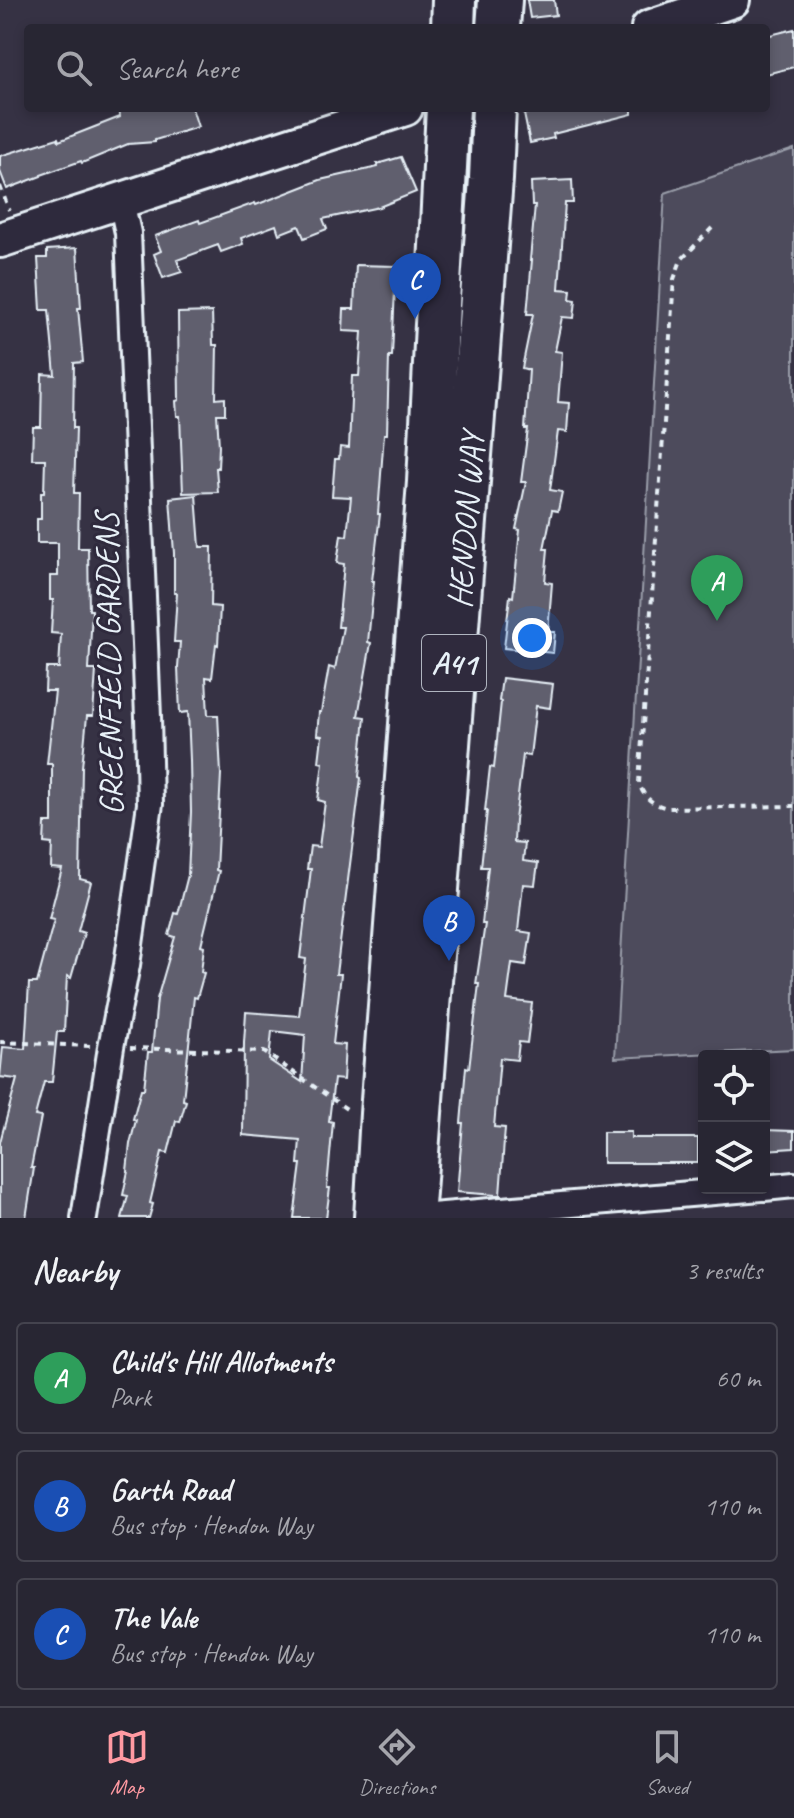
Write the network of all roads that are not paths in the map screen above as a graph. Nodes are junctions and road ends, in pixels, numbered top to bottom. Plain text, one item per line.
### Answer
1 (454, 0) edge
2 (500, 0) edge
3 (732, 0) edge
4 (453, 24) edge
5 (498, 24) edge
6 (661, 24) edge
7 (393, 112) edge
8 (448, 112) edge
9 (494, 112) edge
10 (121, 201) junction
11 (0, 240) edge
12 (794, 1185) edge
13 (770, 1187) edge
14 (698, 1193) edge
15 (84, 1218) edge
16 (376, 1218) edge
17 (410, 1218) edge

1 - 4 highway
2 - 5 highway
3 - 6 street
7 - 10 street
8 - 16 highway, HENDON WAY / A41
9 - 17 highway, HENDON WAY / A41
10 - 11 street
10 - 15 street, GREENFIELD GARDENS
12 - 13 street
14 - 17 street

